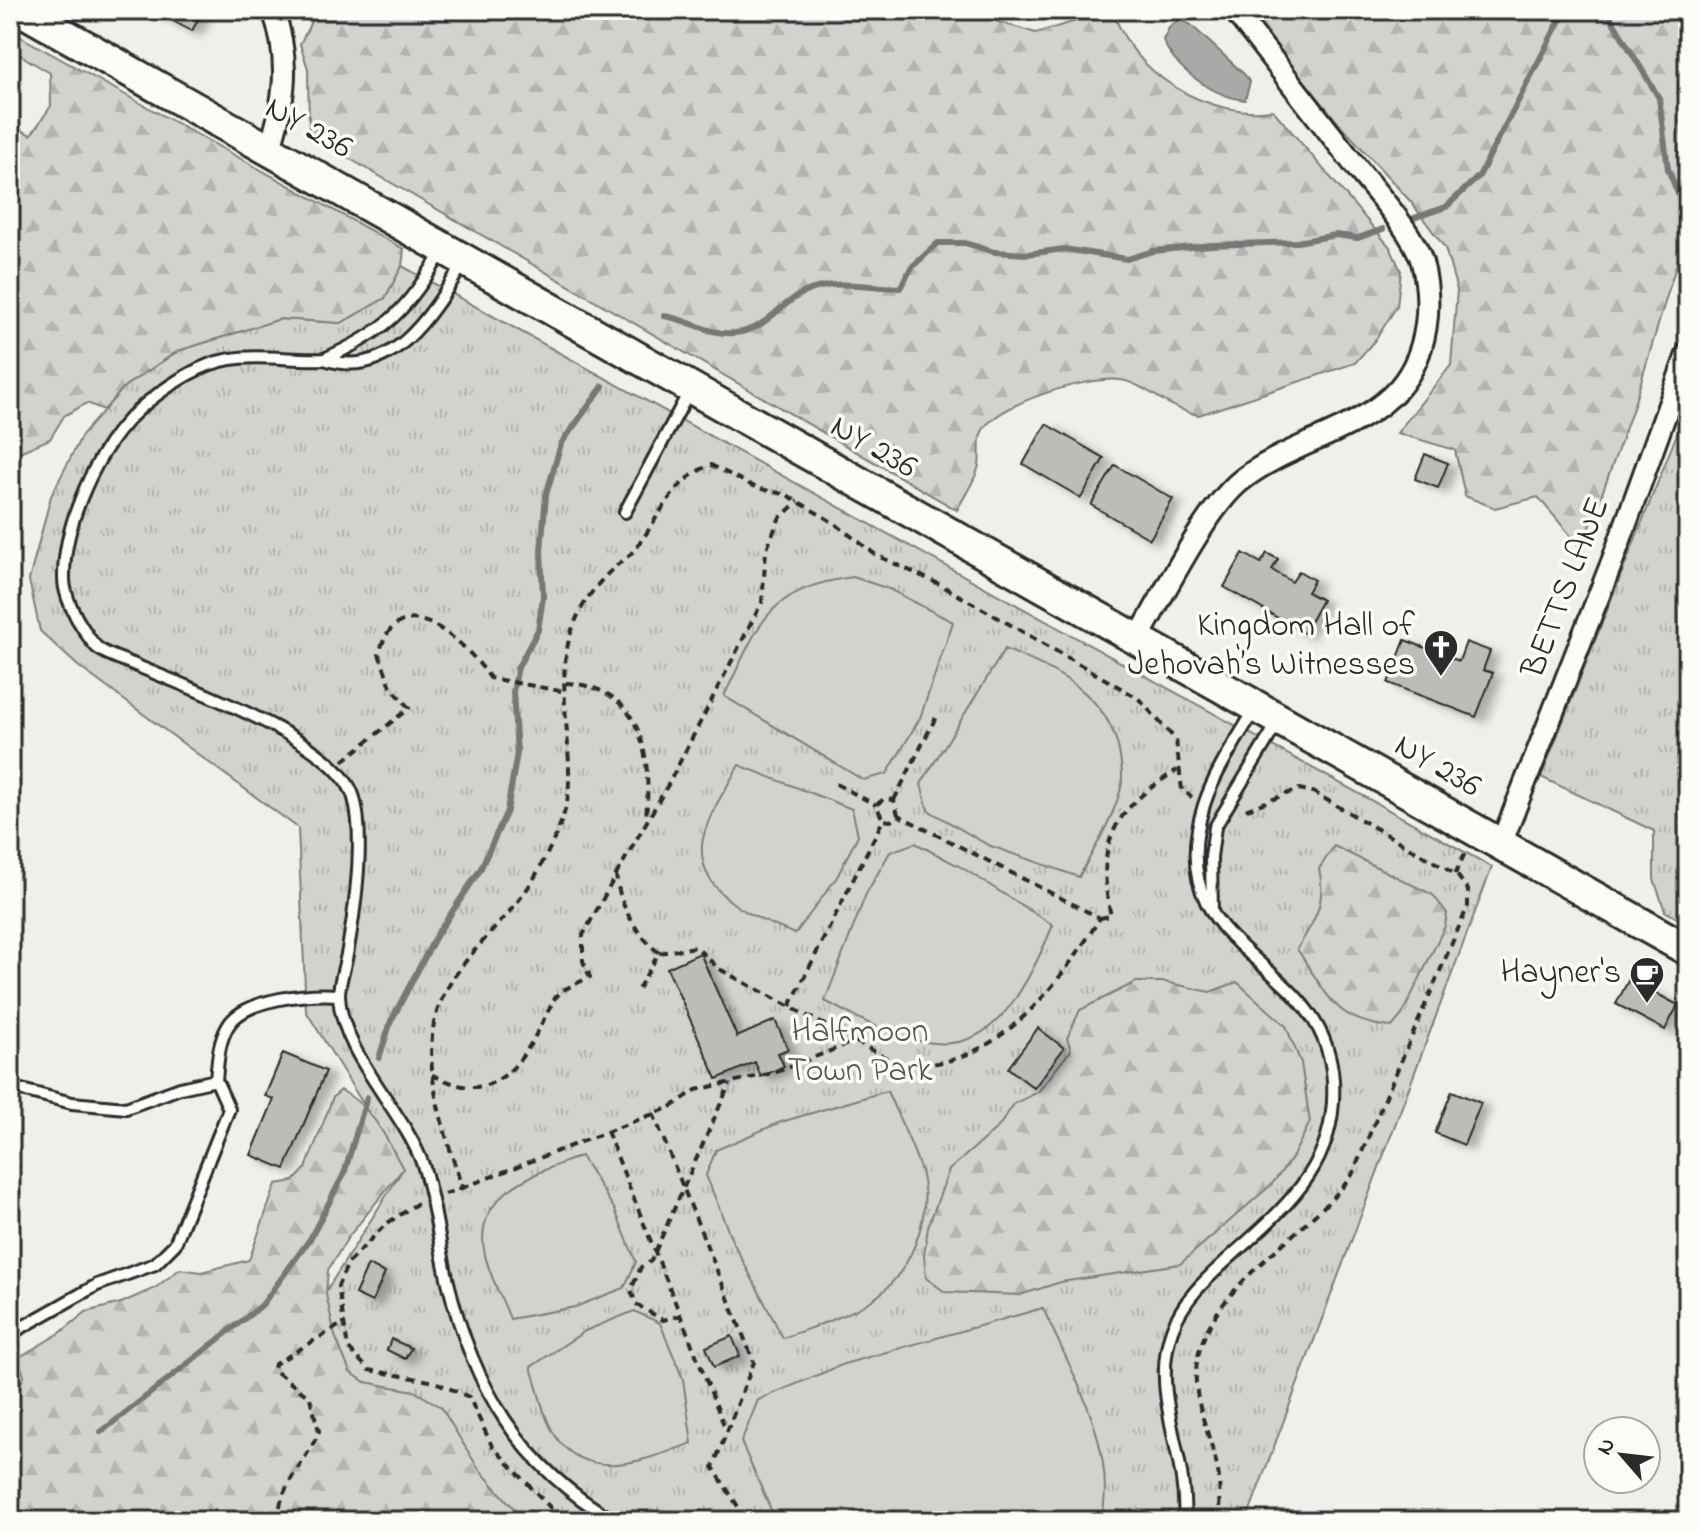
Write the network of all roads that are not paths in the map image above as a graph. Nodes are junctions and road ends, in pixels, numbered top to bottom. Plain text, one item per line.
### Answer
1 (21, 10) edge
2 (273, 10) edge
3 (1234, 10) edge
4 (269, 151) junction
5 (455, 253) junction
6 (1688, 352) edge
7 (324, 359) junction
8 (691, 388) junction
9 (625, 512) dead end
10 (1137, 640) junction
11 (1267, 714) junction
12 (1501, 844) junction
13 (1212, 913) junction
14 (1688, 950) edge
15 (339, 995) junction
16 (216, 1080) junction
17 (10, 1087) edge
18 (10, 1334) edge
19 (615, 1521) edge
20 (1184, 1521) edge

1 - 4 main road, NY 236 / NY 236
2 - 4 street
3 - 10 street
4 - 5 main road, NY 236 / NY 236
5 - 7 lane
5 - 7 lane
5 - 8 main road, NY 236 / NY 236
6 - 12 street, BETTS LANE
7 - 15 lane
8 - 9 lane
8 - 10 main road, NY 236 / NY 236
10 - 11 main road, NY 236 / NY 236
11 - 12 main road, NY 236 / NY 236
11 - 13 lane
11 - 13 lane
12 - 14 main road, NY 236 / NY 236
13 - 20 lane
15 - 16 lane
15 - 19 lane
16 - 17 lane
16 - 18 lane

